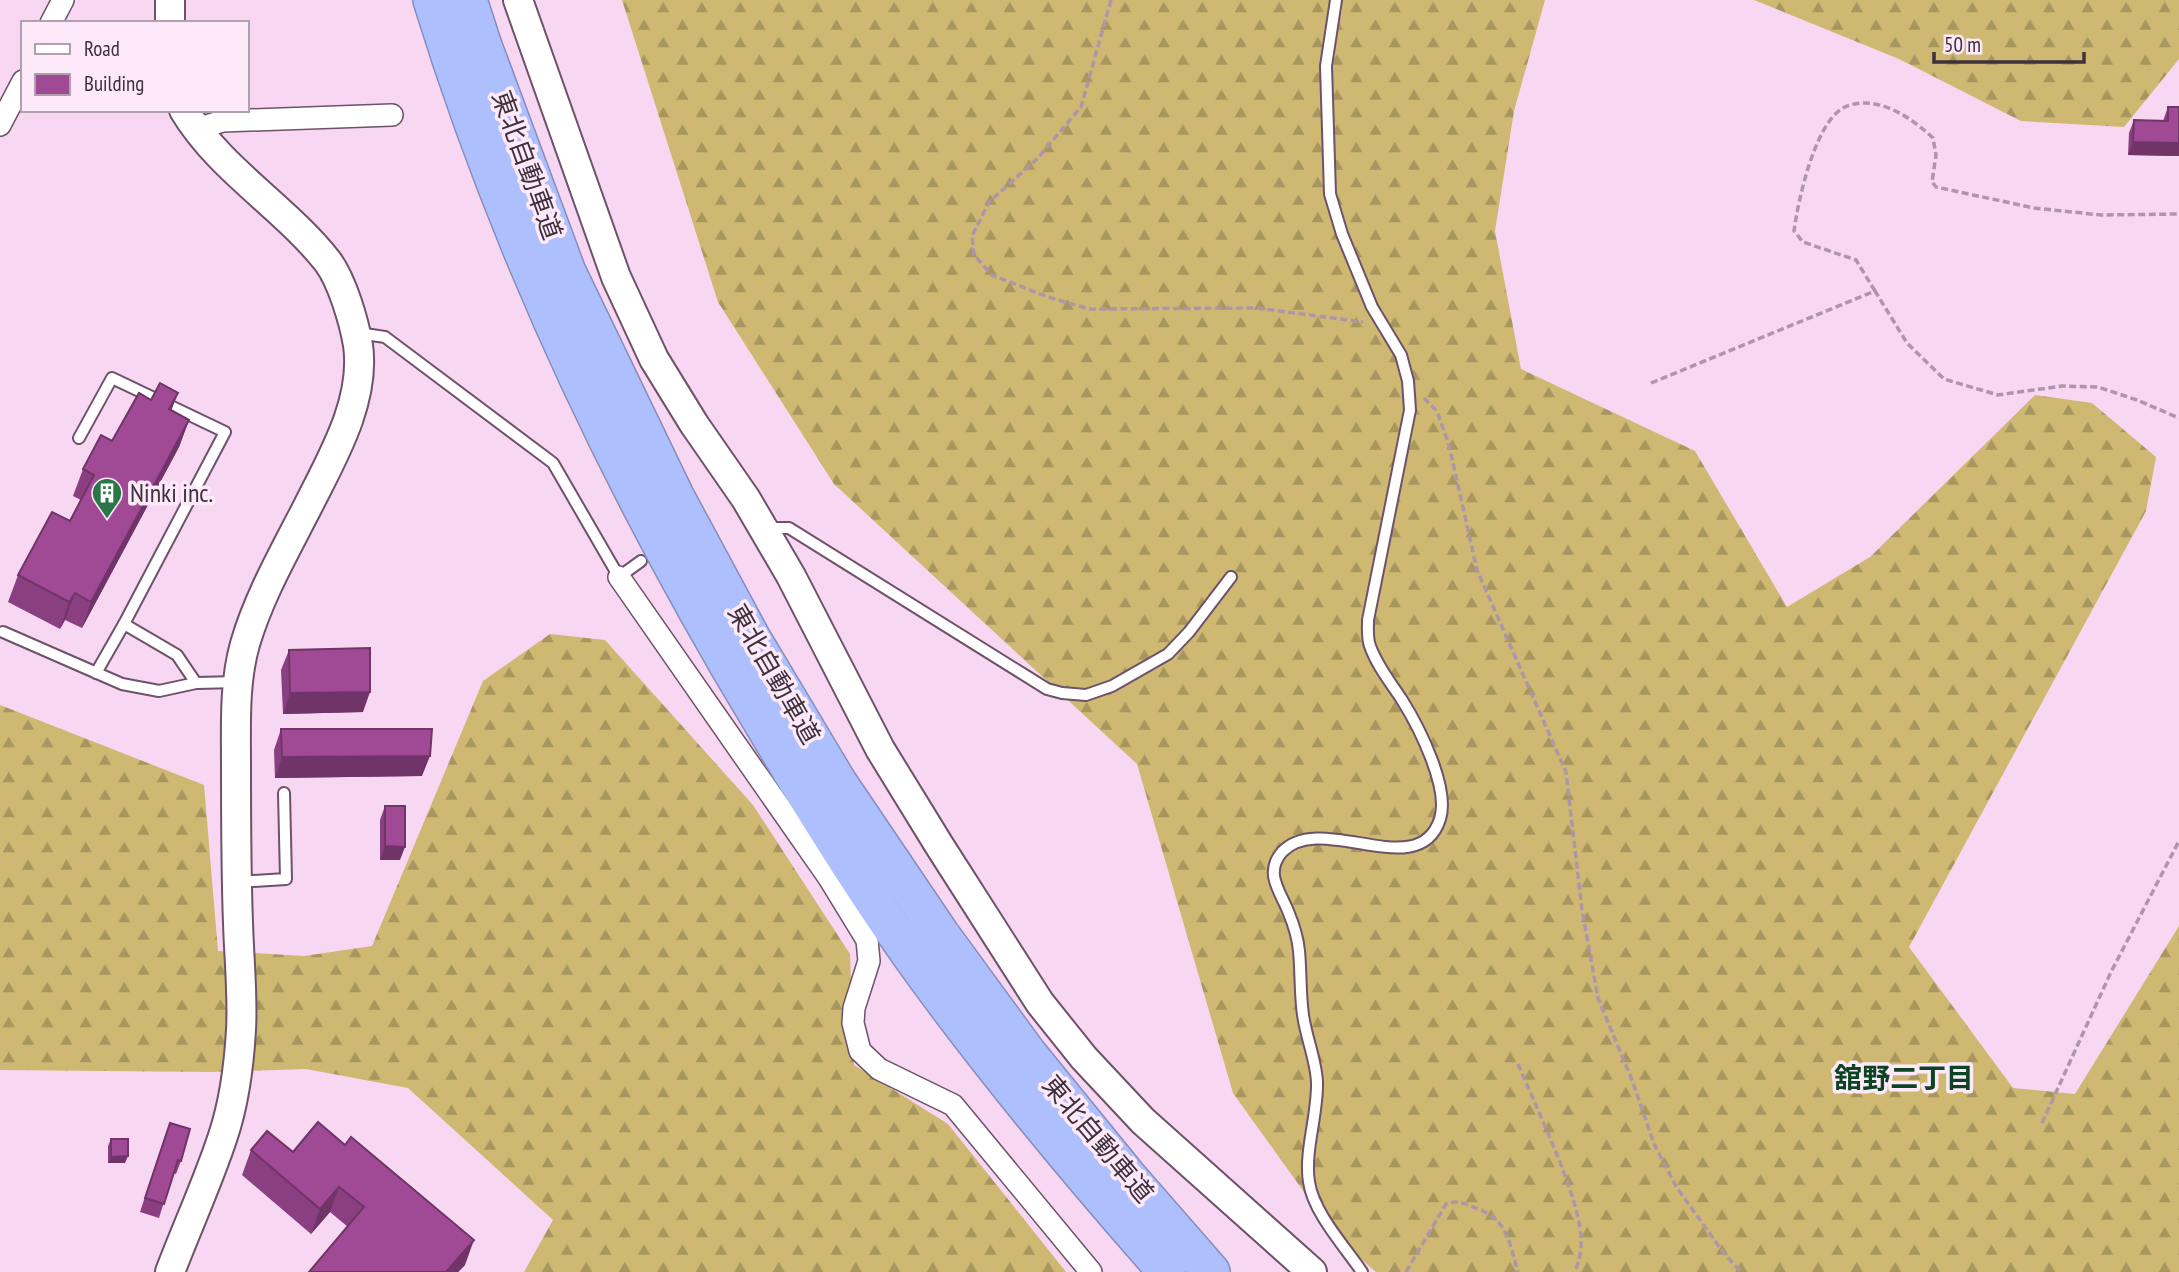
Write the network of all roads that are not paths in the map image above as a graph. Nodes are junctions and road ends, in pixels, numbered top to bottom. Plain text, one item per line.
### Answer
1 (63, 0) edge
2 (170, 0) edge
3 (432, 0) edge
4 (468, 0) edge
5 (518, 0) edge
6 (1336, 0) edge
7 (52, 21) edge
8 (170, 21) edge
9 (21, 85) edge
10 (392, 115) dead end
11 (190, 120) edge
12 (0, 125) edge
13 (355, 332) junction
14 (79, 438) dead end
15 (763, 528) junction
16 (641, 561) dead end
17 (619, 577) junction
18 (1231, 577) dead end
19 (124, 624) junction
20 (2, 632) dead end
21 (96, 673) junction
22 (238, 682) junction
23 (196, 683) junction
24 (284, 793) dead end
25 (237, 882) junction
26 (170, 1272) edge
27 (1091, 1272) edge
28 (1167, 1272) edge
29 (1211, 1272) edge
30 (1312, 1272) edge
31 (1362, 1272) edge

1 - 7 street
2 - 8 street
3 - 28 highway, 東北自動車道
4 - 29 highway, 東北自動車道
5 - 15 street
6 - 31 lane
9 - 12 street
10 - 11 street
11 - 13 street
13 - 17 lane
13 - 22 street
14 - 19 lane
15 - 18 lane
15 - 30 street
16 - 17 lane
17 - 27 street
19 - 21 lane
19 - 23 lane
20 - 21 lane
21 - 23 lane
22 - 23 lane
22 - 25 street
24 - 25 lane
25 - 26 street

